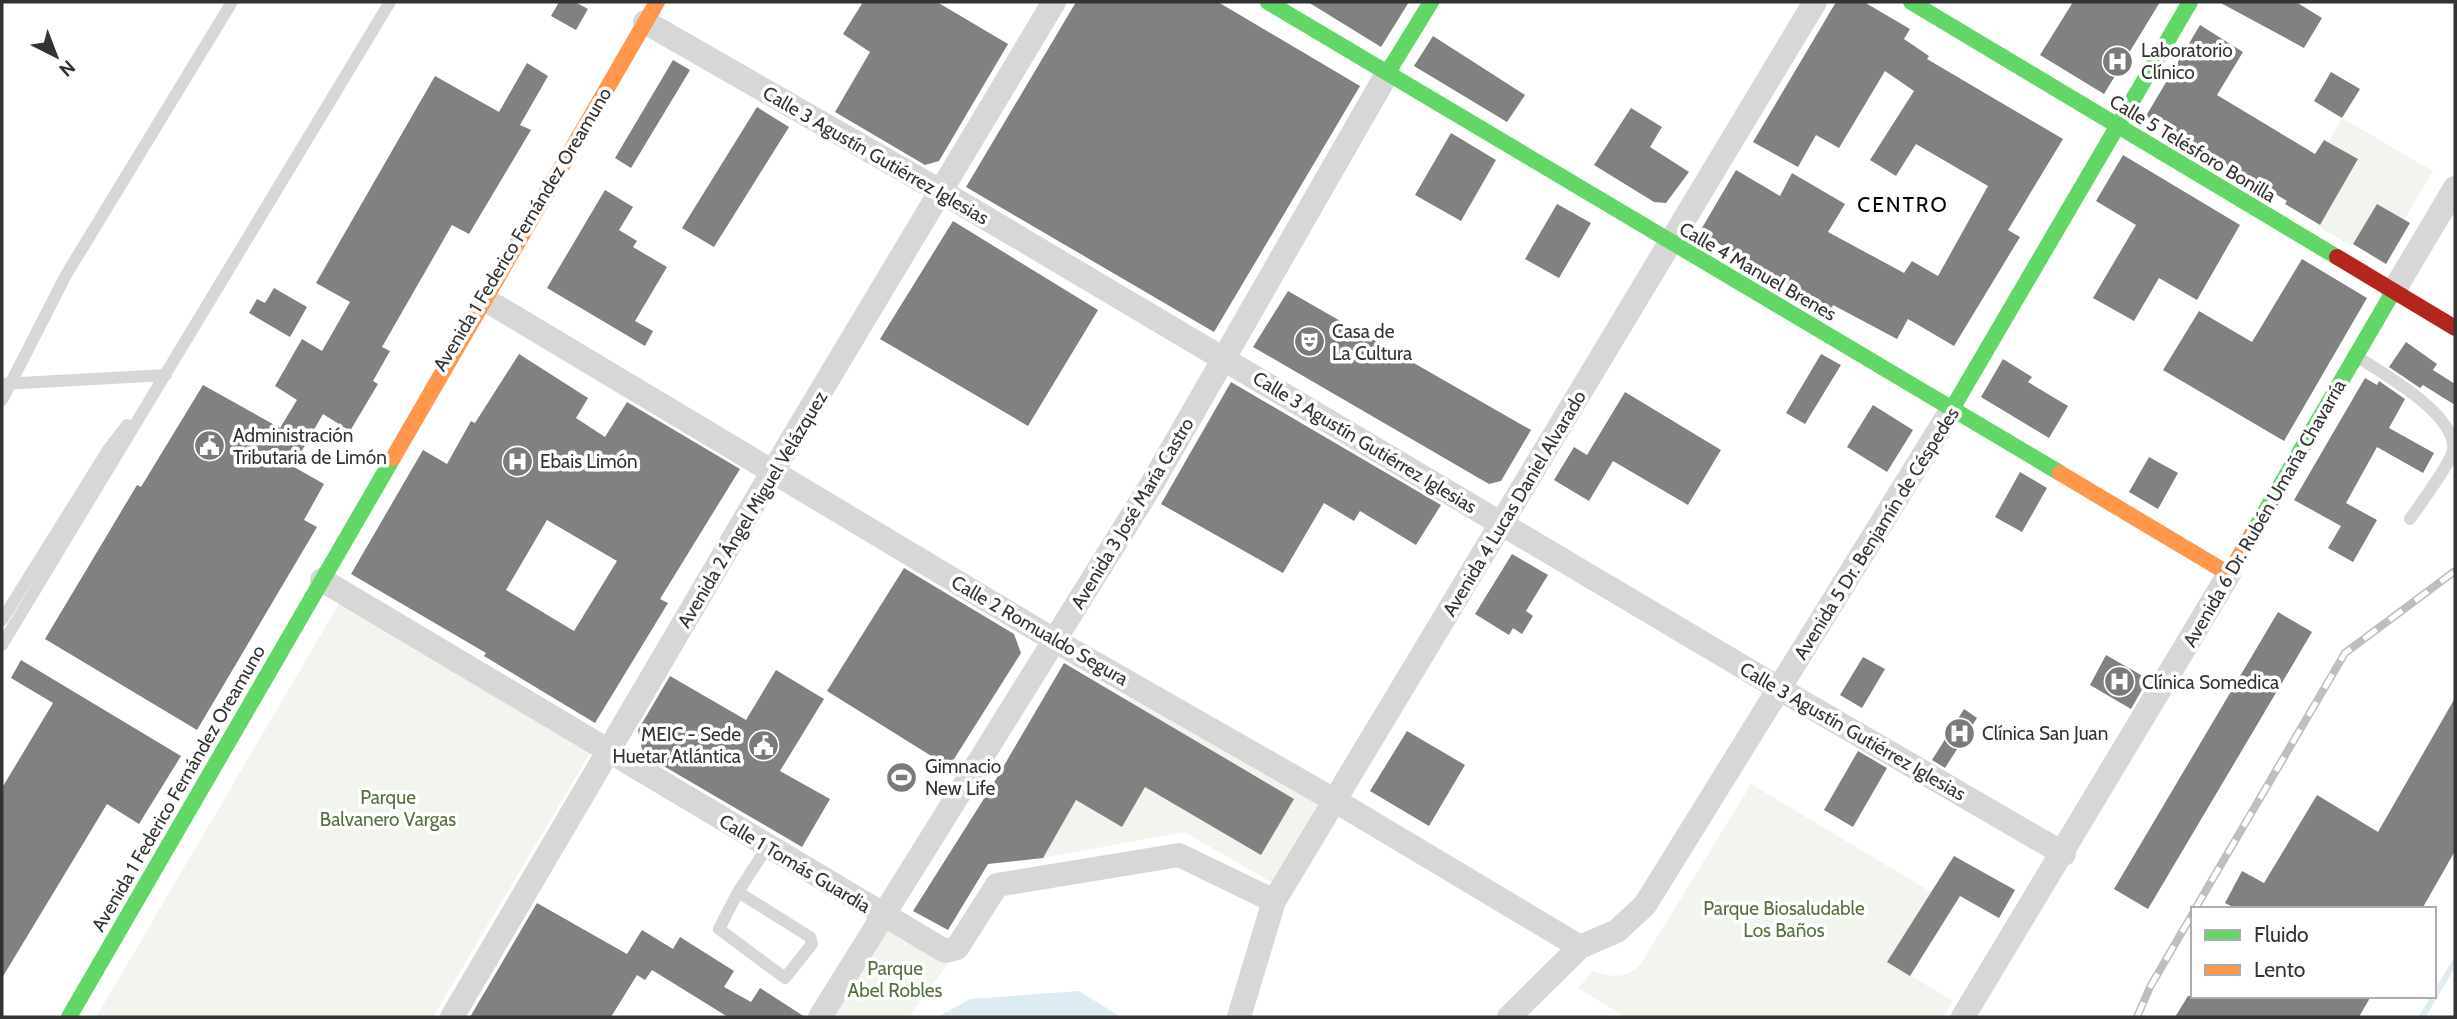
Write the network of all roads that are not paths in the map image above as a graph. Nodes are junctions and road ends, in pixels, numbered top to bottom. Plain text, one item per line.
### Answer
1 (232, 2) edge
2 (390, 2) edge
3 (1054, 2) edge
4 (1268, 2) edge
5 (1431, 2) edge
6 (1815, 2) edge
7 (1911, 2) edge
8 (2190, 2) edge
9 (659, 26) edge
10 (1388, 72) junction
11 (2115, 126) junction
12 (2455, 188) edge
13 (942, 192) junction
14 (1671, 244) junction
15 (2393, 292) junction
16 (498, 307) junction
17 (2455, 328) edge
18 (472, 355) dead end
19 (2356, 356) junction
20 (1223, 359) junction
21 (166, 375) junction
22 (5, 385) edge
23 (2, 400) edge
24 (1952, 409) junction
25 (773, 471) junction
26 (2410, 519) dead end
27 (1502, 523) junction
28 (2229, 575) junction
29 (323, 580) junction
30 (2, 620) edge
31 (1054, 640) junction
32 (2, 645) edge
33 (1780, 690) junction
34 (609, 750) junction
35 (1334, 800) junction
36 (768, 846) junction
37 (2064, 854) junction
38 (738, 892) junction
39 (1274, 901) junction
40 (884, 916) junction
41 (1580, 947) junction
42 (69, 1017) edge
43 (452, 1017) edge
44 (820, 1017) edge
45 (1239, 1017) edge
46 (1509, 1017) edge
47 (1963, 1017) edge

1 - 22 lane
2 - 21 lane
3 - 13 street, Avenida 2 Ángel Miguel Velázquez
4 - 10 main road, Calle 4 Manuel Brenes
5 - 10 main road, Avenida 3 José María Castro
6 - 14 street, Avenida 4 Lucas Daniel Alvarado
7 - 11 main road, Calle 5 Telésforo Bonilla
8 - 11 main road, Avenida 5 Dr. Benjamín de Céspedes
9 - 13 street, Calle 3 Agustín Gutiérrez Iglesias
9 - 16 main road, Avenida 1 Federico Fernández Oreamuno
10 - 14 main road, Calle 4 Manuel Brenes
10 - 20 street, Avenida 3 José María Castro
11 - 15 main road, Calle 5 Telésforo Bonilla
11 - 24 main road, Avenida 5 Dr. Benjamín de Céspedes
12 - 15 street, Avenida 6 Dr. Rubén Umaña Chavarría
13 - 20 street, Calle 3 Agustín Gutiérrez Iglesias
13 - 25 street, Avenida 2 Ángel Miguel Velázquez
14 - 24 main road, Calle 4 Manuel Brenes
14 - 27 street, Avenida 4 Lucas Daniel Alvarado
15 - 17 main road, Calle 5 Telésforo Bonilla
15 - 19 main road, Avenida 6 Dr. Rubén Umaña Chavarría
16 - 25 street, Calle 2 Romualdo Segura
16 - 29 main road, Avenida 1 Federico Fernández Oreamuno
18 - 29 main road, Avenida 1 Federico Fernández Oreamuno
19 - 26 lane
19 - 28 main road, Avenida 6 Dr. Rubén Umaña Chavarría
20 - 27 street, Calle 3 Agustín Gutiérrez Iglesias
20 - 31 street, Avenida 3 José María Castro
21 - 22 lane
21 - 30 lane
21 - 32 lane
22 - 23 lane
24 - 28 main road, Calle 4 Manuel Brenes
24 - 33 street, Avenida 5 Dr. Benjamín de Céspedes
25 - 31 street, Calle 2 Romualdo Segura
25 - 34 street, Avenida 2 Ángel Miguel Velázquez
27 - 33 street, Calle 3 Agustín Gutiérrez Iglesias
27 - 35 street, Avenida 4 Lucas Daniel Alvarado
28 - 37 street, Avenida 6 Dr. Rubén Umaña Chavarría
29 - 34 street, Calle 1 Tomás Guardia
29 - 42 main road, Avenida 1 Federico Fernández Oreamuno
31 - 35 street, Calle 2 Romualdo Segura
31 - 40 street, Avenida 3 José María Castro
33 - 37 street, Calle 3 Agustín Gutiérrez Iglesias
33 - 41 street, Avenida 5 Dr. Benjamín de Céspedes
34 - 36 street, Calle 1 Tomás Guardia
34 - 43 street, Avenida 2 Ángel Miguel Velázquez
35 - 39 street, Avenida 4 Lucas Daniel Alvarado
35 - 41 street, Calle 2 Romualdo Segura
36 - 38 lane
36 - 40 street, Calle 1 Tomás Guardia
37 - 47 street, Avenida 6 Dr. Rubén Umaña Chavarría
38 - 38 lane
39 - 40 street, Calle 1 Tomás Guardia
39 - 45 street, Avenida 4 Lucas Daniel Alvarado
40 - 44 street, Avenida 3 José María Castro
41 - 46 street, Avenida 5 Dr. Benjamín de Céspedes

